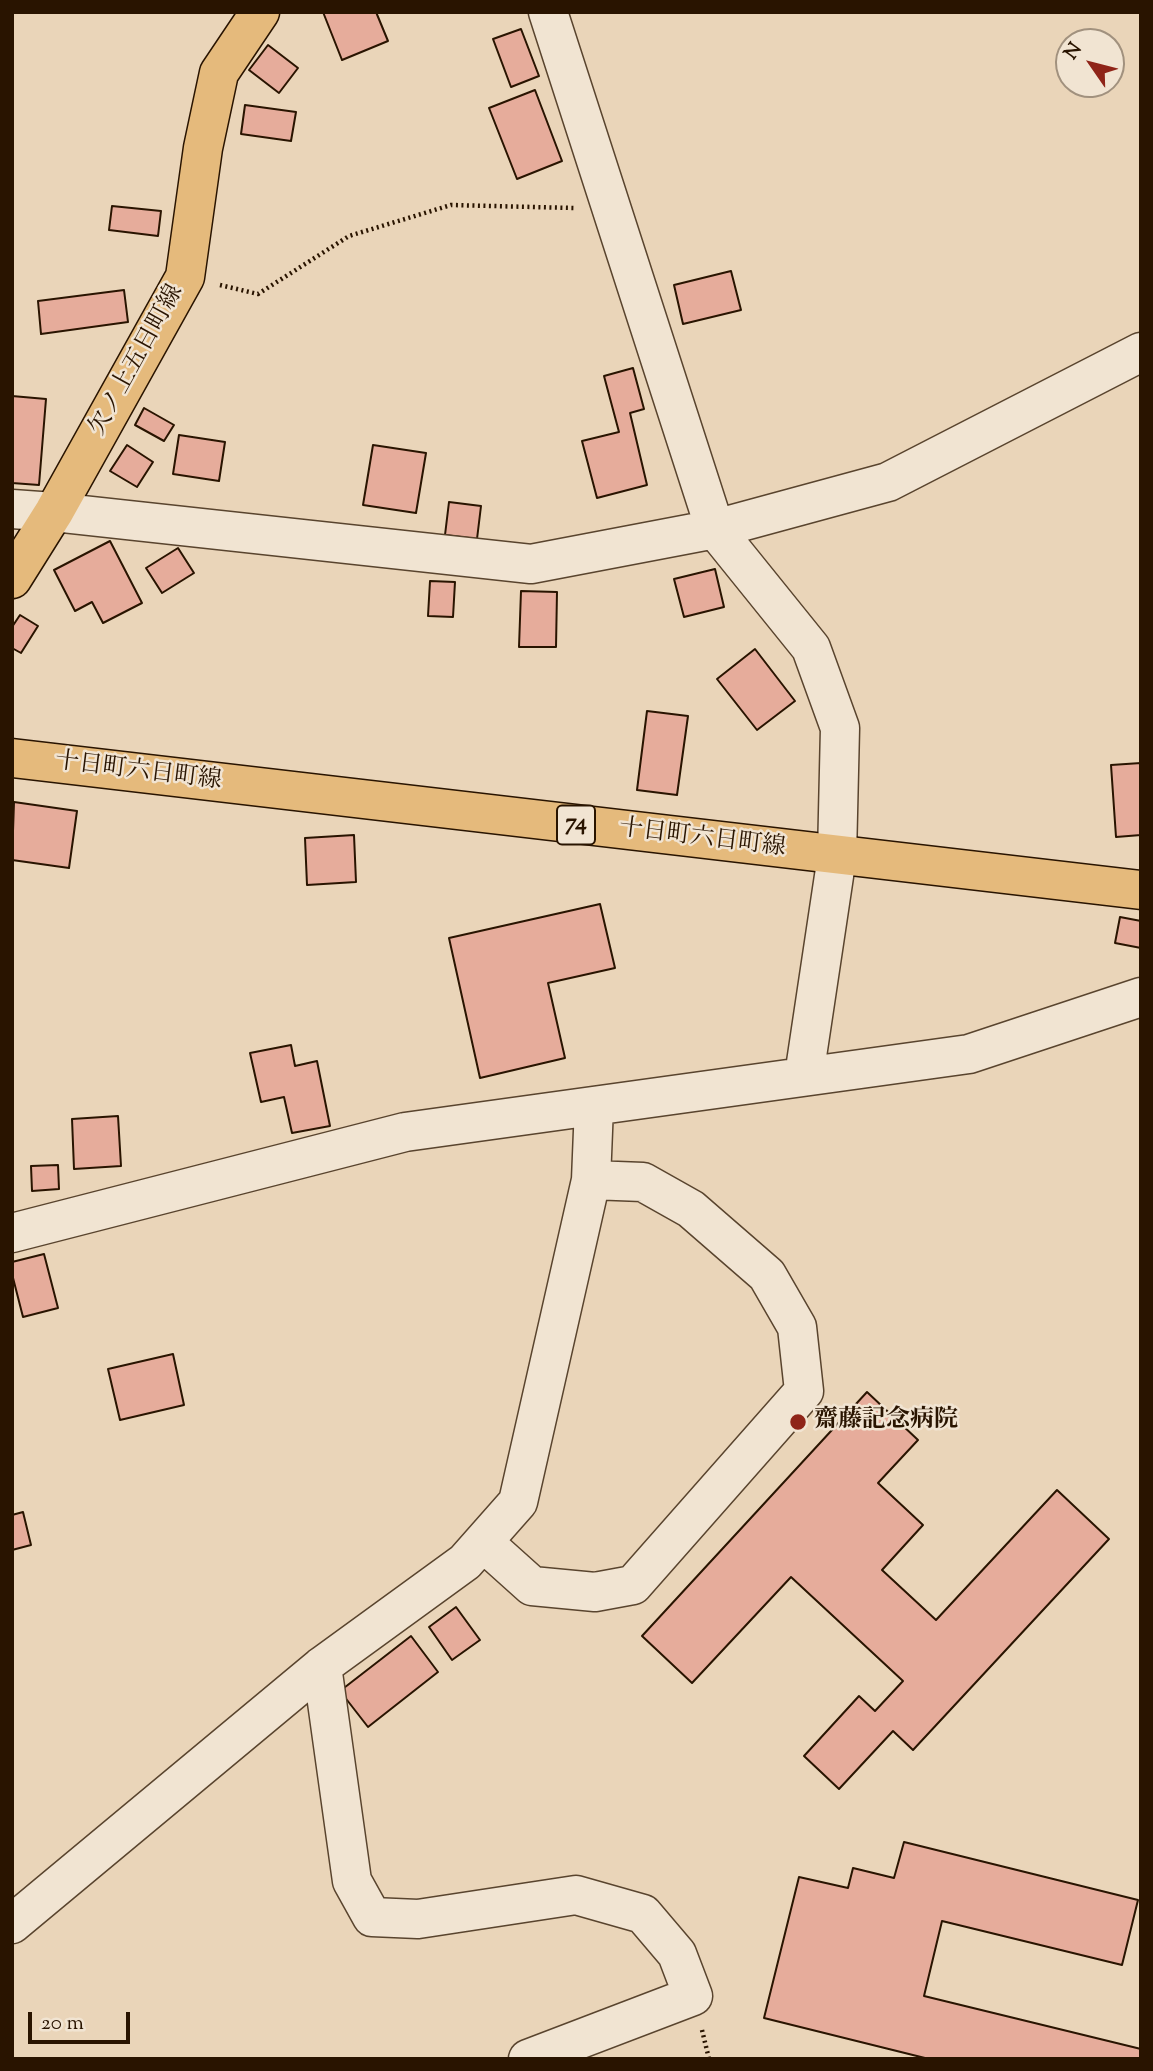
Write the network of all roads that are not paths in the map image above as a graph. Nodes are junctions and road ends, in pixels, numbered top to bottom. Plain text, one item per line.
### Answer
1 (260, 12) edge
2 (548, 12) edge
3 (1141, 352) edge
4 (12, 509) edge
5 (54, 512) junction
6 (715, 529) junction
7 (12, 579) edge
8 (12, 758) edge
9 (837, 856) junction
10 (1141, 890) edge
11 (1141, 997) edge
12 (804, 1076) junction
13 (594, 1106) junction
14 (591, 1180) junction
15 (12, 1233) edge
16 (483, 1542) junction
17 (322, 1666) junction
18 (12, 1924) edge
19 (528, 2059) edge

1 - 5 main road, 欠ノ上五日町線
2 - 6 street
3 - 6 street
4 - 5 street
5 - 6 street
5 - 7 main road, 欠ノ上五日町線
6 - 9 street
8 - 9 main road, 十日町六日町線 / 74
9 - 10 main road, 十日町六日町線 / 74
9 - 12 street
11 - 12 street
12 - 13 street
13 - 14 street
13 - 15 street
14 - 16 street
14 - 16 street
16 - 17 street
17 - 18 street
17 - 19 street

